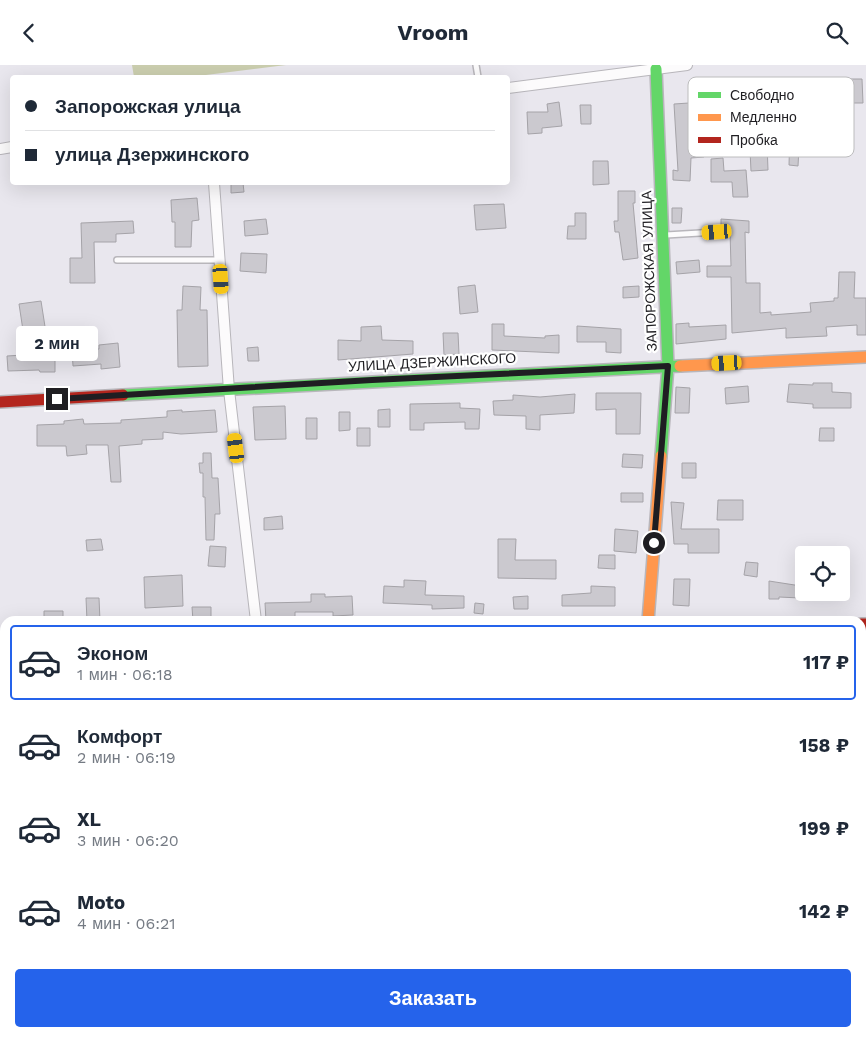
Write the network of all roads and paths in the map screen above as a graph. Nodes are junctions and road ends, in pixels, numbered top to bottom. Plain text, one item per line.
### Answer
1 (687, 65) edge
2 (656, 69) junction
3 (510, 88) edge
4 (214, 185) edge
5 (717, 232) dead end
6 (663, 236) junction
7 (219, 260) junction
8 (117, 261) dead end
9 (866, 357) edge
10 (668, 366) junction
11 (229, 390) junction
12 (0, 402) edge
13 (255, 616) edge
14 (648, 616) edge

1 - 2 street
2 - 3 street
2 - 6 street, ЗАПОРОЖСКАЯ УЛИЦА
4 - 7 street
5 - 6 lane
6 - 10 street, ЗАПОРОЖСКАЯ УЛИЦА
7 - 8 lane
7 - 11 street
9 - 10 street, УЛИЦА ДЗЕРЖИНСКОГО
10 - 11 street, УЛИЦА ДЗЕРЖИНСКОГО
10 - 14 street, ЗАПОРОЖСКАЯ УЛИЦА
11 - 12 street, УЛИЦА ДЗЕРЖИНСКОГО
11 - 13 street

